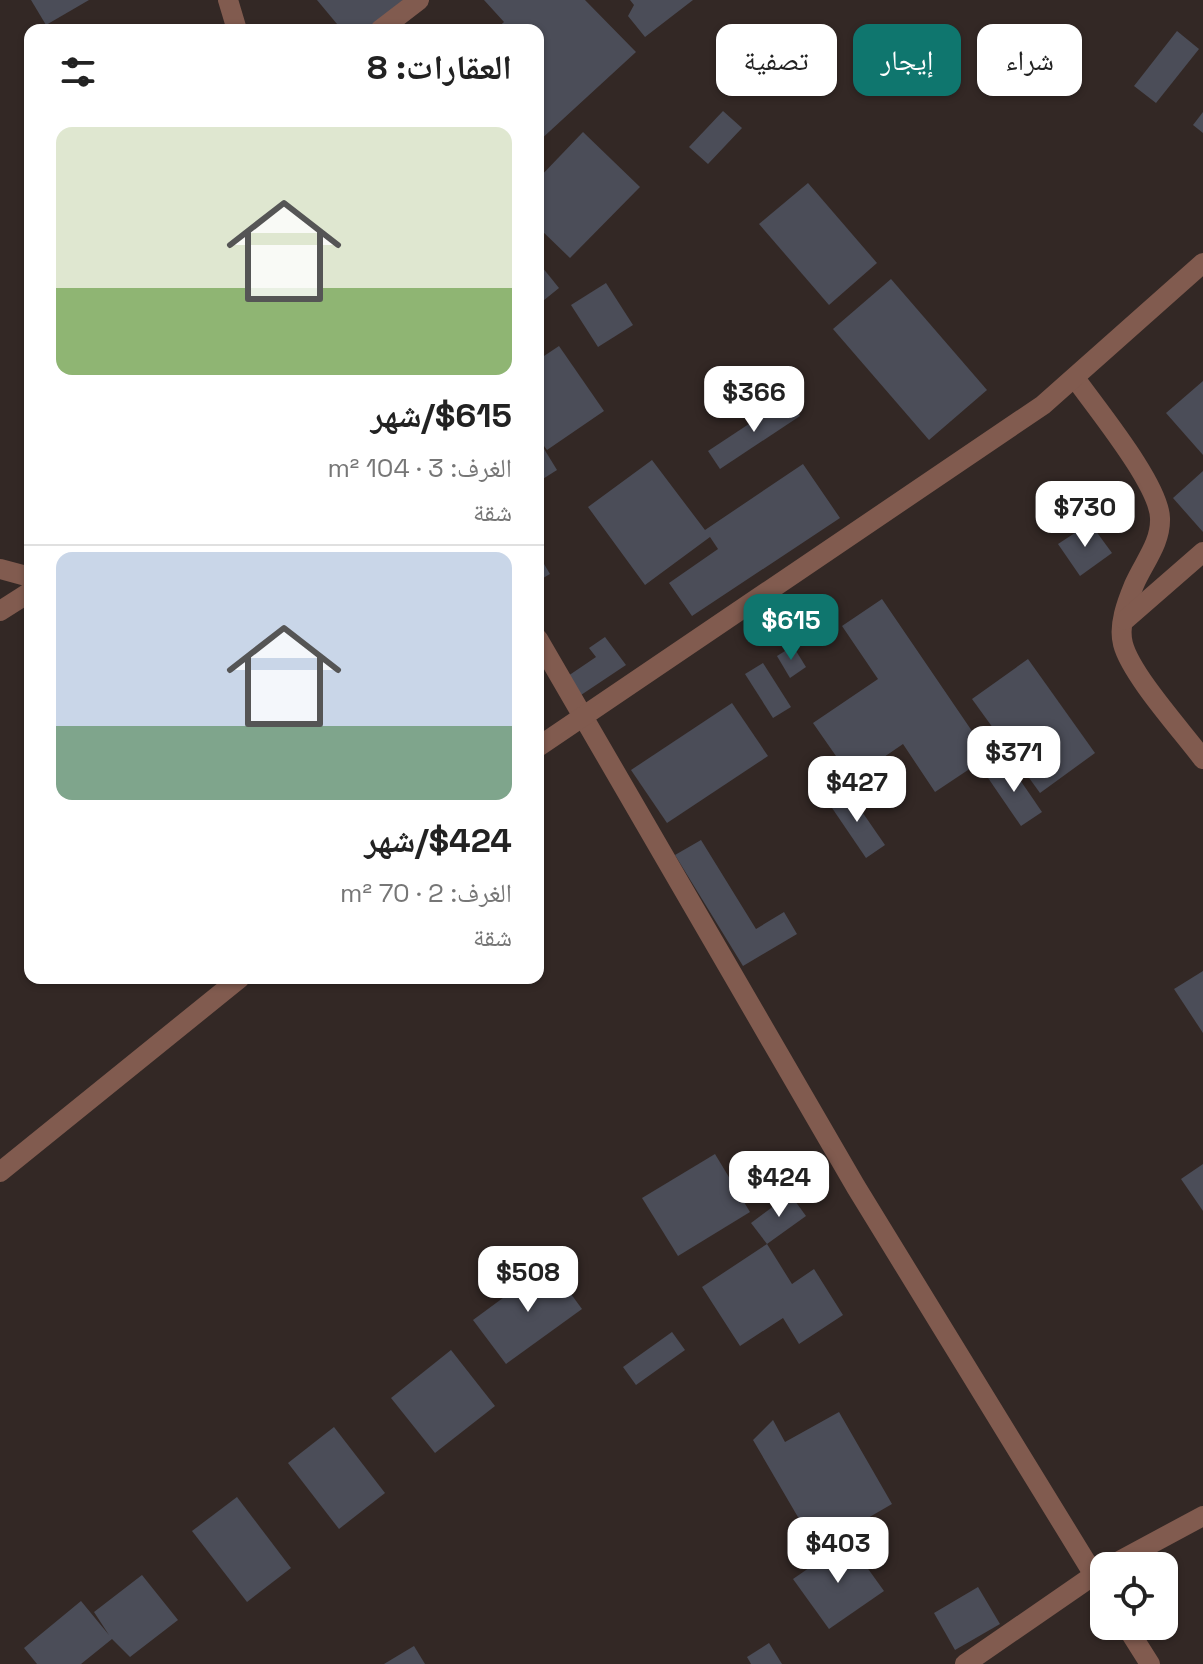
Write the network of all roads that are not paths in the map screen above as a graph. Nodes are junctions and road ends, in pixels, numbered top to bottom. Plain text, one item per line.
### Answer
1 (228, 0) edge
2 (419, 0) edge
3 (235, 24) edge
4 (388, 24) edge
5 (1203, 263) edge
6 (1075, 378) junction
7 (1203, 552) edge
8 (0, 569) edge
9 (24, 575) edge
10 (24, 596) edge
11 (0, 611) edge
12 (1122, 622) junction
13 (544, 649) edge
14 (583, 714) junction
15 (544, 743) edge
16 (1203, 759) edge
17 (233, 984) edge
18 (0, 1172) edge
19 (1203, 1516) edge
20 (1143, 1552) edge
21 (1090, 1556) edge
22 (1090, 1584) edge
23 (1135, 1640) edge
24 (965, 1664) edge
25 (1150, 1664) edge

1 - 3 street
2 - 4 street
5 - 6 street
6 - 12 street
6 - 14 street
7 - 12 street
8 - 9 street
10 - 11 street
12 - 16 street
13 - 14 street
14 - 15 street
14 - 21 street
17 - 18 street
19 - 20 street
22 - 24 street
23 - 25 street

